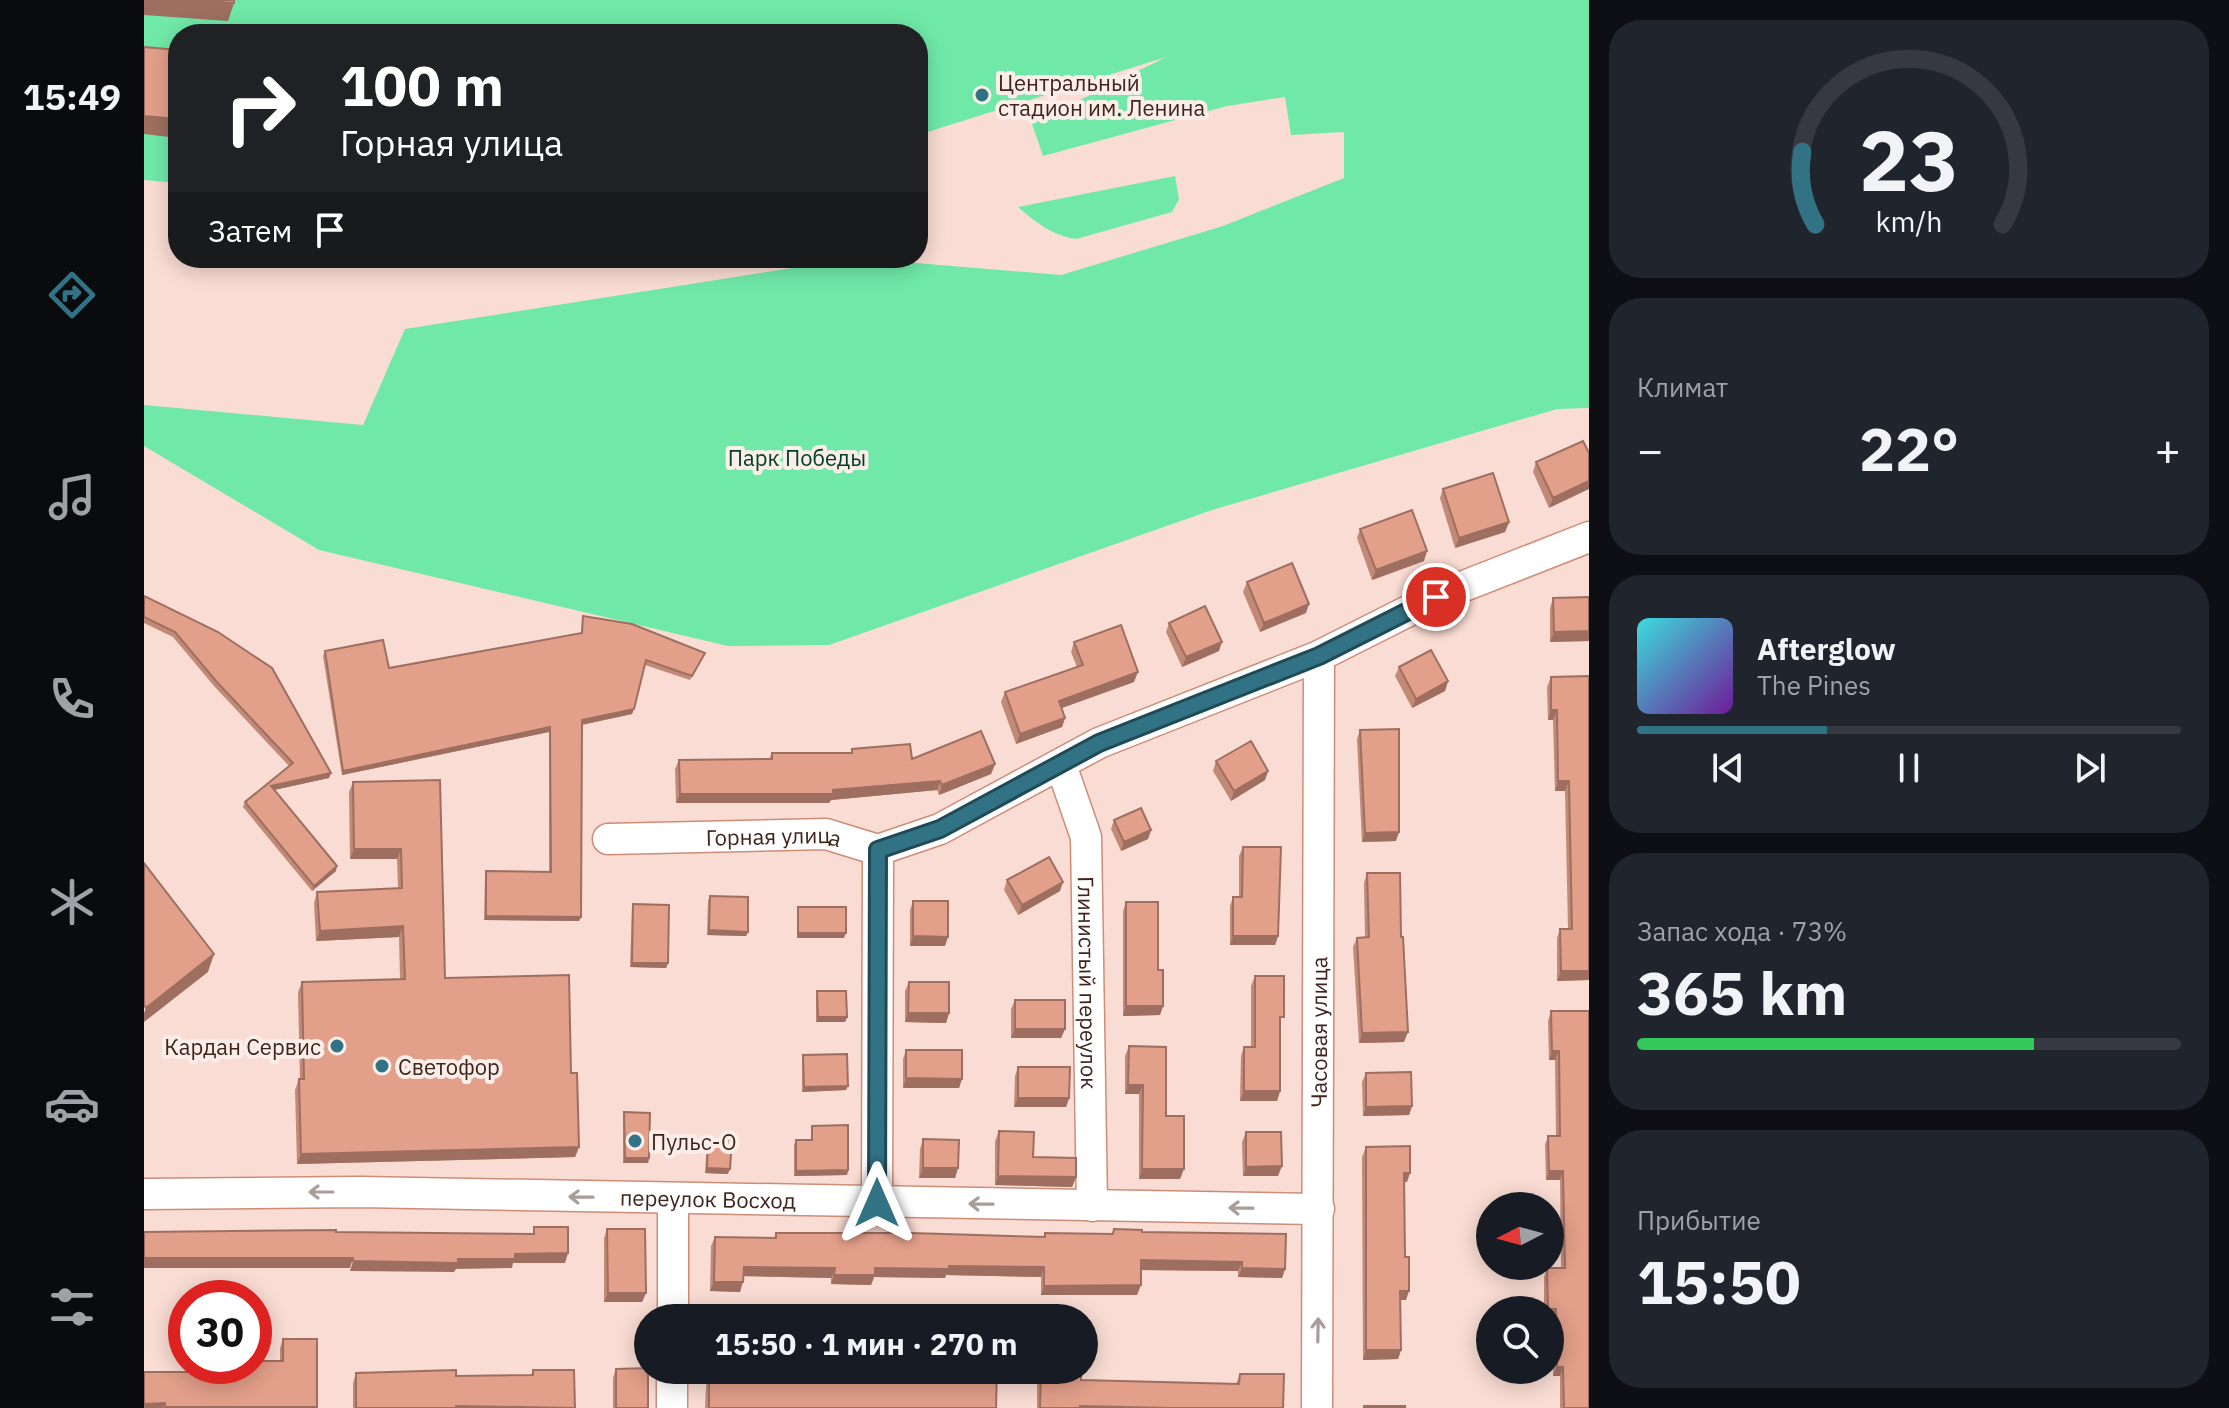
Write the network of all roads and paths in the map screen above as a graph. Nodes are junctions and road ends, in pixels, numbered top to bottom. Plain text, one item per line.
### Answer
1 (1589, 537) edge
2 (1319, 656) junction
3 (1061, 765) junction
4 (608, 839) dead end
5 (878, 850) junction
6 (144, 1194) edge
7 (673, 1199) junction
8 (877, 1203) junction
9 (1092, 1206) junction
10 (1319, 1209) junction
11 (673, 1304) edge
12 (672, 1384) edge
13 (672, 1408) edge
14 (1317, 1408) edge

1 - 2 street
2 - 3 street
2 - 10 street, Часовая улица
3 - 5 street
3 - 9 street, Глинистый переулок
4 - 5 street, Горная улица
5 - 8 street
7 -> 6 street, переулок Восход
7 - 8 street, переулок Восход
7 - 11 street
9 -> 8 street, переулок Восход
10 -> 9 street, переулок Восход
14 -> 10 street, Часовая улица
12 - 13 street

